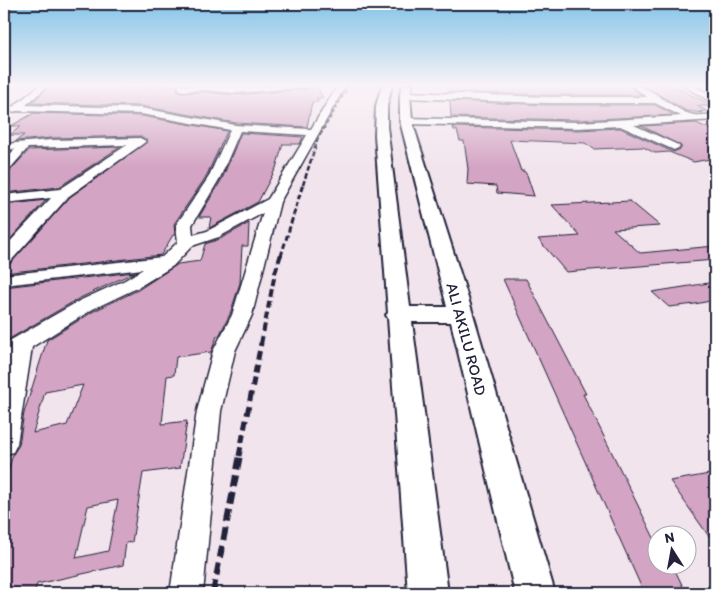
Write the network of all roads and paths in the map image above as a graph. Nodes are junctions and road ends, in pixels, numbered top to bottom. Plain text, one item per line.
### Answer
1 (151, 113) edge
2 (326, 113) edge
3 (381, 113) edge
4 (405, 113) edge
5 (479, 113) edge
6 (516, 113) edge
7 (681, 113) edge
8 (715, 117) edge
9 (693, 119) junction
10 (406, 120) junction
11 (622, 124) junction
12 (236, 128) junction
13 (715, 128) edge
14 (315, 132) junction
15 (24, 146) junction
16 (4, 147) edge
17 (674, 147) dead end
18 (4, 168) edge
19 (64, 193) junction
20 (4, 199) edge
21 (273, 202) junction
22 (186, 243) junction
23 (4, 258) edge
24 (167, 262) junction
25 (4, 280) edge
26 (461, 314) junction
27 (398, 315) junction
28 (13, 349) edge
29 (4, 444) edge
30 (187, 593) edge
31 (428, 593) edge
32 (535, 593) edge

1 - 12 street
2 - 14 street
3 - 27 main road
4 - 10 main road, ALI AKILU ROAD
5 - 10 street
6 - 11 street
7 - 9 street
8 - 9 street
9 - 11 street
9 - 13 street
10 - 26 main road, ALI AKILU ROAD
11 - 17 street
12 - 14 street
12 - 22 street
14 - 21 street
15 - 16 street
15 - 18 street
15 - 19 street
19 - 20 street
19 - 23 street
21 - 22 street
21 - 30 street
22 - 24 street
24 - 25 street
24 - 28 street
26 - 27 main road
26 - 32 main road, ALI AKILU ROAD
27 - 31 main road
28 - 29 street

